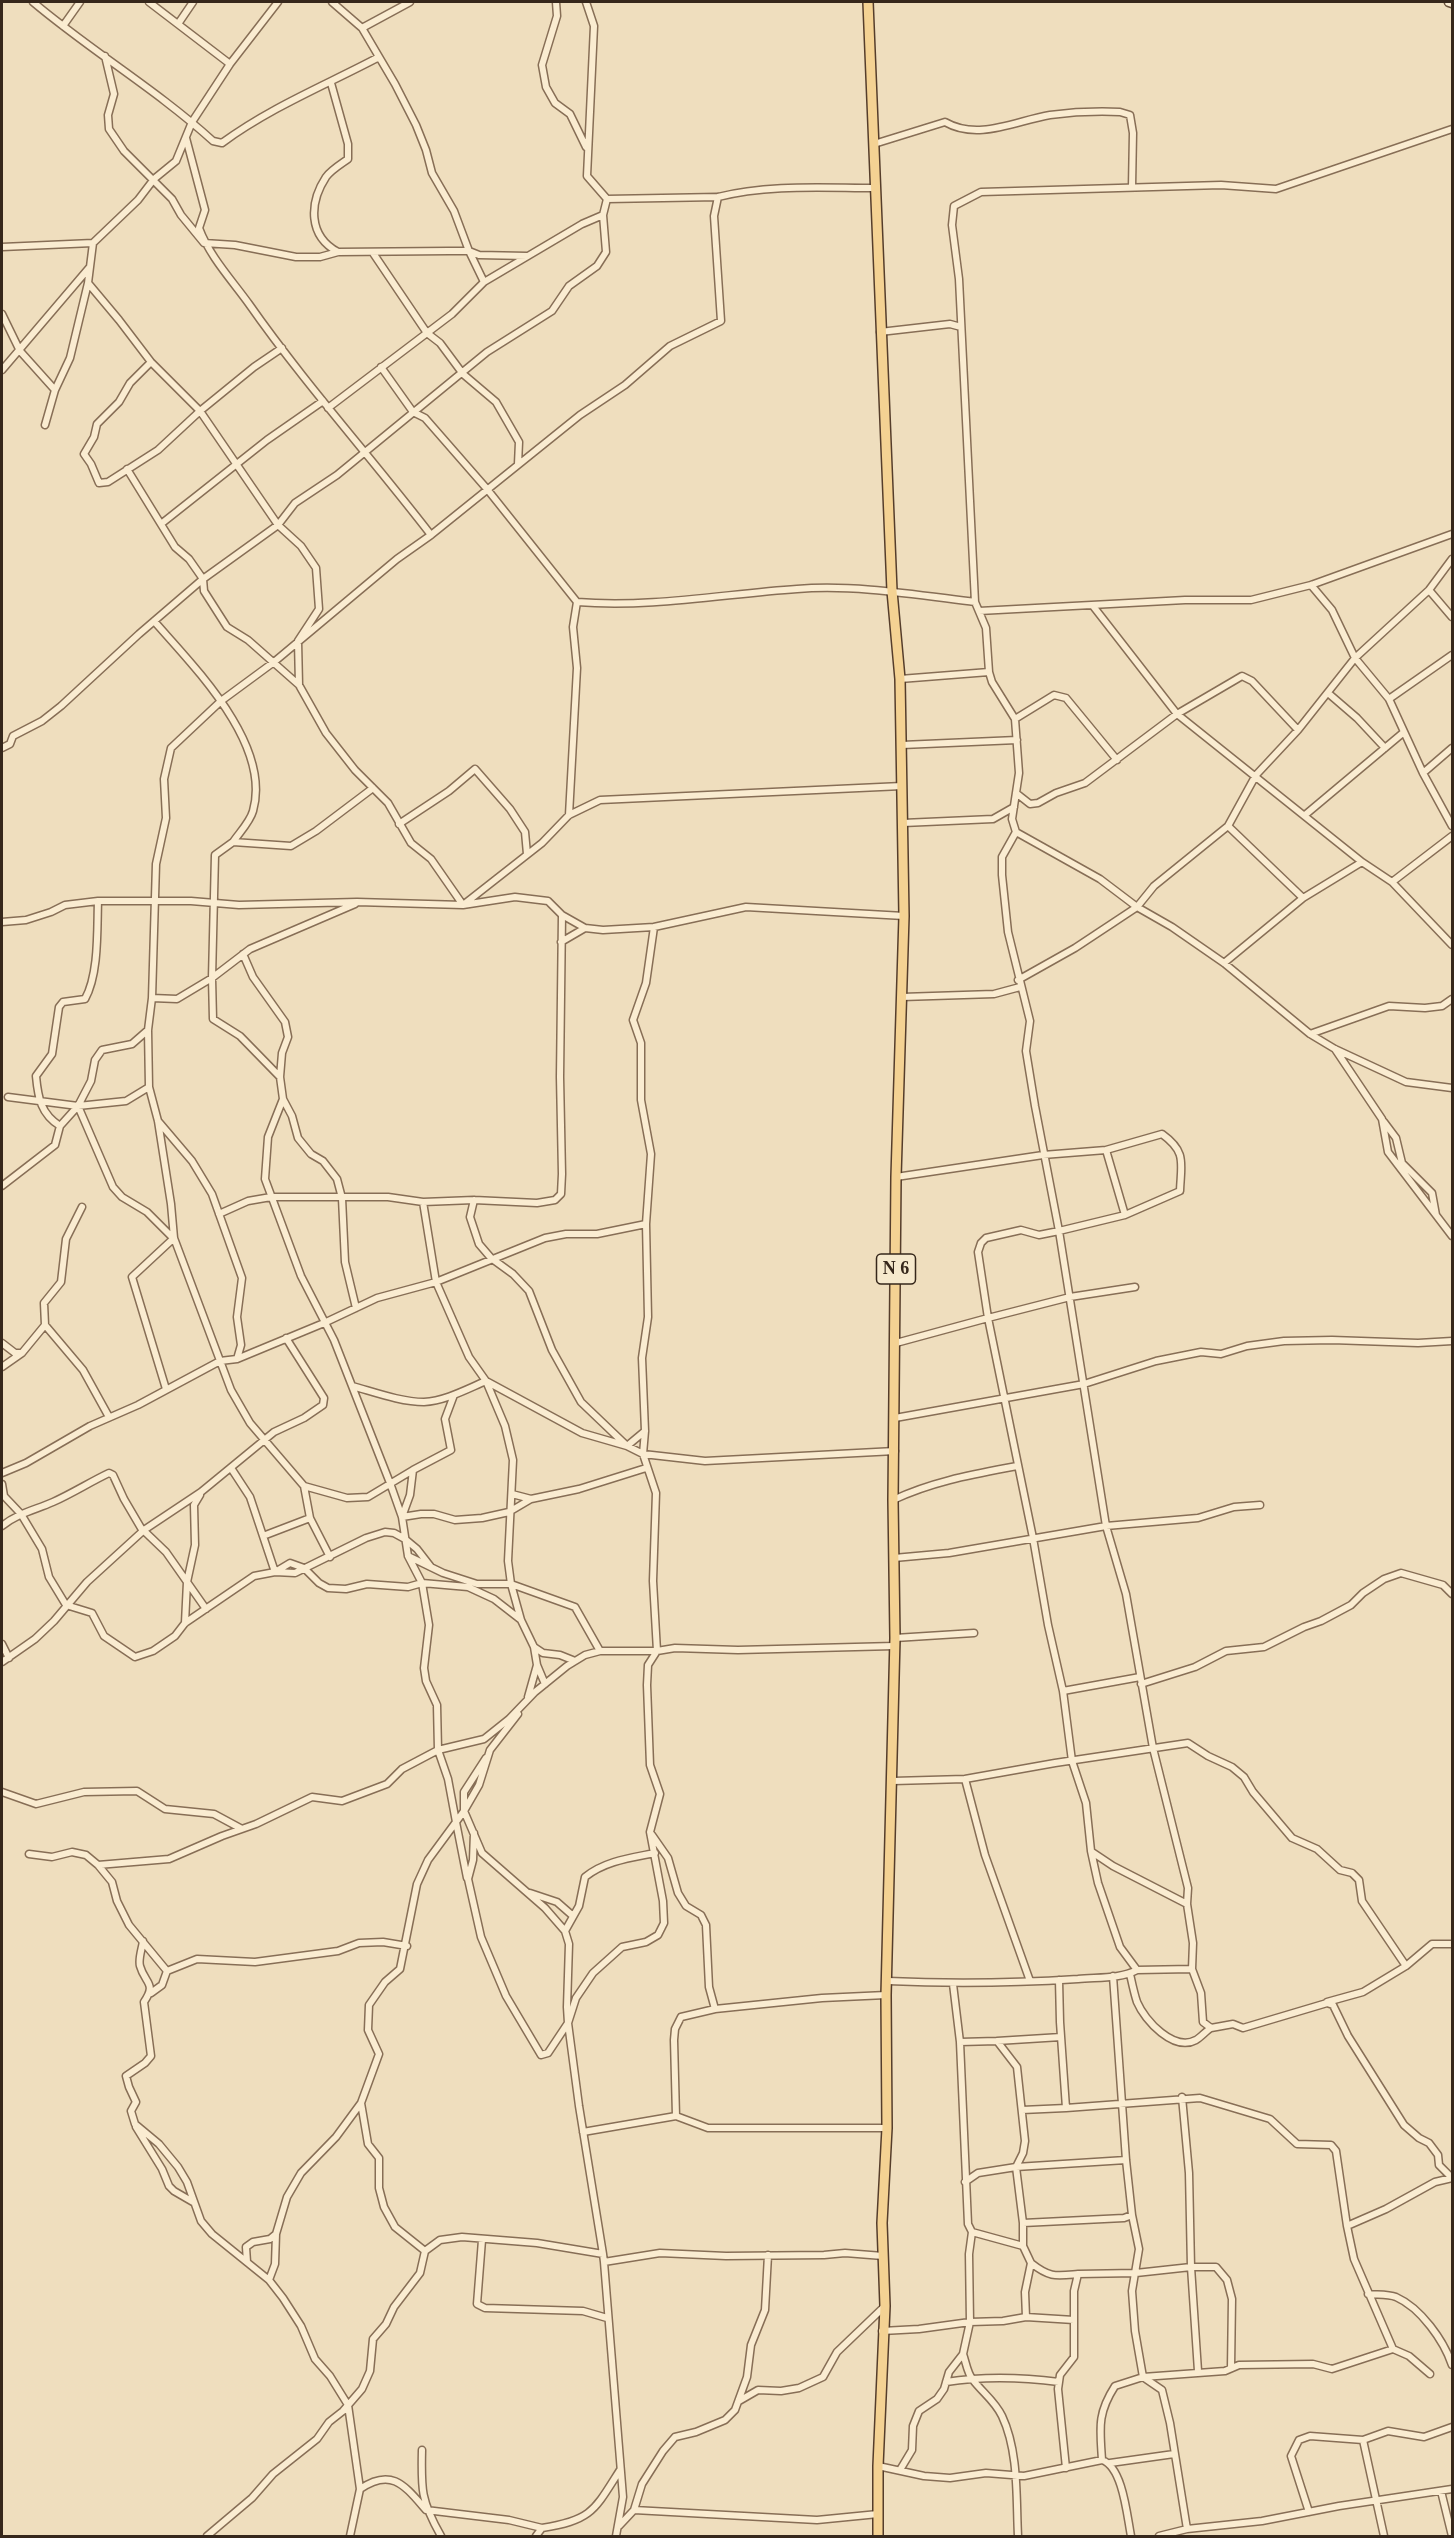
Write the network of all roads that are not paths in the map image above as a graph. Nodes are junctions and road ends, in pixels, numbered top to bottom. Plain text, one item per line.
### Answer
1 (33, 2) edge
2 (80, 2) edge
3 (148, 2) edge
4 (193, 2) edge
5 (278, 2) edge
6 (332, 2) edge
7 (410, 2) edge
8 (556, 2) edge
9 (586, 2) edge
10 (868, 2) edge
11 (178, 24) junction
12 (63, 26) junction
13 (362, 28) junction
14 (105, 56) junction
15 (379, 57) junction
16 (230, 64) junction
17 (331, 83) junction
18 (192, 122) junction
19 (1452, 129) edge
20 (186, 138) junction
21 (874, 144) junction
22 (587, 147) junction
23 (154, 179) junction
24 (1132, 187) junction
25 (875, 188) junction
26 (718, 197) junction
27 (607, 199) junction
28 (603, 215) junction
29 (93, 243) junction
30 (204, 243) junction
31 (2, 247) edge
32 (469, 251) junction
33 (338, 252) junction
34 (373, 253) junction
35 (527, 256) junction
36 (90, 266) junction
37 (484, 282) junction
38 (88, 283) junction
39 (2, 314) edge
40 (961, 327) junction
41 (880, 332) junction
42 (427, 333) junction
43 (282, 348) junction
44 (20, 351) junction
45 (151, 362) junction
46 (381, 367) junction
47 (2, 370) edge
48 (463, 374) junction
49 (56, 390) junction
50 (323, 401) junction
51 (328, 408) junction
52 (200, 411) junction
53 (413, 412) junction
54 (45, 425) dead end
55 (364, 452) junction
56 (236, 464) junction
57 (518, 464) junction
58 (127, 470) junction
59 (487, 489) junction
60 (161, 524) junction
61 (278, 525) junction
62 (1452, 534) edge
63 (431, 535) junction
64 (1452, 559) edge
65 (203, 579) junction
66 (1311, 585) junction
67 (1429, 590) junction
68 (892, 591) junction
69 (577, 602) junction
70 (975, 602) junction
71 (1093, 606) junction
72 (979, 611) junction
73 (1452, 617) edge
74 (154, 621) junction
75 (298, 641) junction
76 (1452, 655) edge
77 (1355, 658) junction
78 (274, 662) junction
79 (989, 672) junction
80 (900, 679) junction
81 (299, 685) junction
82 (1328, 693) junction
83 (1389, 699) junction
84 (221, 701) junction
85 (1177, 714) junction
86 (1015, 720) junction
87 (1299, 730) junction
88 (1404, 732) junction
89 (1017, 740) junction
90 (902, 745) junction
91 (2, 748) edge
92 (1385, 748) junction
93 (1452, 748) edge
94 (1117, 760) junction
95 (1422, 773) junction
96 (1256, 775) junction
97 (902, 786) junction
98 (373, 788) junction
99 (1016, 793) junction
100 (1014, 807) junction
101 (1305, 814) junction
102 (569, 815) junction
103 (903, 823) junction
104 (399, 824) junction
105 (1228, 826) junction
106 (1452, 826) edge
107 (1016, 832) junction
108 (1452, 836) edge
109 (233, 842) junction
110 (527, 854) junction
111 (1362, 862) junction
112 (1392, 882) junction
113 (1303, 898) junction
114 (98, 901) junction
115 (155, 902) junction
116 (357, 902) junction
117 (213, 904) junction
118 (463, 905) junction
119 (1137, 907) junction
120 (562, 915) junction
121 (904, 916) junction
122 (2, 922) edge
123 (654, 927) junction
124 (585, 928) junction
125 (561, 942) junction
126 (1452, 945) edge
127 (243, 954) junction
128 (1224, 963) junction
129 (212, 978) junction
130 (1019, 984) junction
131 (902, 997) junction
132 (153, 998) junction
133 (1452, 999) edge
134 (148, 1030) junction
135 (1310, 1034) junction
136 (1335, 1049) junction
137 (280, 1077) junction
138 (148, 1087) junction
139 (1452, 1088) edge
140 (8, 1096) dead end
141 (283, 1099) junction
142 (39, 1102) junction
143 (78, 1106) junction
144 (1382, 1119) junction
145 (158, 1121) junction
146 (60, 1126) junction
147 (1106, 1150) junction
148 (1043, 1155) junction
149 (896, 1177) junction
150 (2, 1186) edge
151 (271, 1197) junction
152 (342, 1198) junction
153 (474, 1200) junction
154 (423, 1202) junction
155 (82, 1207) dead end
156 (219, 1214) junction
157 (1125, 1215) junction
158 (1437, 1215) junction
159 (646, 1224) junction
160 (1059, 1231) junction
161 (1452, 1236) edge
162 (174, 1238) junction
163 (491, 1258) junction
164 (436, 1282) junction
165 (1135, 1287) dead end
166 (1070, 1298) junction
167 (356, 1308) junction
168 (988, 1318) junction
169 (324, 1323) junction
170 (45, 1325) junction
171 (286, 1338) junction
172 (1452, 1341) edge
173 (2, 1343) edge
174 (896, 1343) junction
175 (22, 1353) junction
176 (237, 1359) junction
177 (220, 1361) junction
178 (2, 1367) edge
179 (486, 1381) junction
180 (1084, 1384) junction
181 (352, 1386) junction
182 (166, 1389) junction
183 (454, 1395) junction
184 (1005, 1398) junction
185 (109, 1417) junction
186 (896, 1418) junction
187 (645, 1431) junction
188 (265, 1440) junction
189 (627, 1446) junction
190 (895, 1451) junction
191 (643, 1454) junction
192 (1017, 1466) junction
193 (231, 1468) junction
194 (646, 1468) junction
195 (413, 1470) junction
196 (2, 1473) edge
197 (390, 1483) junction
198 (2, 1484) edge
199 (304, 1486) junction
200 (201, 1492) junction
201 (512, 1494) junction
202 (531, 1499) junction
203 (893, 1500) junction
204 (1260, 1505) dead end
205 (509, 1512) junction
206 (21, 1514) junction
207 (402, 1517) junction
208 (310, 1518) junction
209 (2, 1526) edge
210 (1106, 1526) junction
211 (144, 1530) junction
212 (263, 1536) junction
213 (1033, 1538) junction
214 (405, 1539) junction
215 (408, 1556) junction
216 (330, 1557) junction
217 (894, 1558) junction
218 (431, 1567) junction
219 (304, 1569) junction
220 (276, 1572) junction
221 (187, 1582) junction
222 (422, 1583) junction
223 (511, 1584) junction
224 (1452, 1594) edge
225 (66, 1605) junction
226 (207, 1609) junction
227 (521, 1620) junction
228 (185, 1623) junction
229 (974, 1633) dead end
230 (895, 1642) junction
231 (2, 1644) edge
232 (534, 1647) junction
233 (600, 1651) junction
234 (657, 1651) junction
235 (9, 1658) junction
236 (575, 1661) junction
237 (2, 1662) edge
238 (537, 1665) junction
239 (1141, 1680) junction
240 (545, 1684) junction
241 (1063, 1691) junction
242 (528, 1700) junction
243 (1153, 1748) junction
244 (438, 1750) junction
245 (1072, 1761) junction
246 (965, 1779) junction
247 (893, 1781) junction
248 (2, 1792) edge
249 (464, 1810) junction
250 (456, 1822) junction
251 (240, 1828) junction
252 (650, 1832) junction
253 (474, 1833) junction
254 (1091, 1851) junction
255 (655, 1853) junction
256 (29, 1854) dead end
257 (98, 1864) junction
258 (468, 1879) junction
259 (527, 1892) junction
260 (1187, 1904) junction
261 (573, 1916) junction
262 (565, 1931) junction
263 (143, 1941) junction
264 (1452, 1944) edge
265 (407, 1946) junction
266 (1406, 1966) junction
267 (1192, 1969) junction
268 (1137, 1970) junction
269 (167, 1971) junction
270 (1130, 1974) junction
271 (1113, 1976) junction
272 (1059, 1980) junction
273 (888, 1981) junction
274 (1030, 1981) junction
275 (952, 1984) junction
276 (151, 1992) junction
277 (886, 1995) junction
278 (1327, 2003) junction
279 (715, 2009) junction
280 (568, 2024) junction
281 (1211, 2028) junction
282 (1061, 2037) junction
283 (997, 2041) junction
284 (960, 2042) junction
285 (1182, 2097) junction
286 (361, 2103) junction
287 (1124, 2103) junction
288 (1066, 2108) junction
289 (1022, 2110) junction
290 (676, 2116) junction
291 (135, 2124) junction
292 (887, 2128) junction
293 (583, 2132) junction
294 (1126, 2160) junction
295 (1016, 2167) junction
296 (1452, 2178) edge
297 (965, 2182) junction
298 (193, 2202) junction
299 (1132, 2215) junction
300 (1023, 2223) junction
301 (1347, 2226) junction
302 (972, 2232) junction
303 (276, 2234) junction
304 (482, 2240) junction
305 (1023, 2246) junction
306 (425, 2251) junction
307 (768, 2255) junction
308 (883, 2256) junction
309 (604, 2258) junction
310 (247, 2262) junction
311 (1031, 2263) junction
312 (1191, 2267) junction
313 (1136, 2273) junction
314 (1078, 2274) junction
315 (269, 2280) junction
316 (1368, 2294) junction
317 (885, 2306) junction
318 (1026, 2317) junction
319 (607, 2318) junction
320 (1074, 2320) junction
321 (970, 2322) junction
322 (882, 2331) junction
323 (1393, 2349) junction
324 (963, 2354) junction
325 (1452, 2365) edge
326 (1231, 2368) junction
327 (1198, 2371) junction
328 (1430, 2374) dead end
329 (1143, 2377) junction
330 (971, 2378) junction
331 (946, 2382) junction
332 (1059, 2382) junction
333 (739, 2402) junction
334 (348, 2405) junction
335 (1452, 2427) edge
336 (1363, 2440) junction
337 (422, 2450) dead end
338 (1174, 2454) junction
339 (1102, 2460) junction
340 (1110, 2463) junction
341 (878, 2466) junction
342 (1066, 2468) junction
343 (620, 2470) junction
344 (900, 2470) junction
345 (1015, 2475) junction
346 (360, 2489) junction
347 (1452, 2489) edge
348 (1441, 2491) junction
349 (1378, 2501) junction
350 (426, 2510) junction
351 (634, 2510) junction
352 (1309, 2512) junction
353 (878, 2514) junction
354 (619, 2526) junction
355 (542, 2528) junction
356 (1187, 2529) junction
357 (207, 2536) edge
358 (350, 2536) edge
359 (441, 2536) edge
360 (536, 2536) edge
361 (616, 2536) edge
362 (878, 2536) edge
363 (1018, 2536) edge
364 (1131, 2536) edge
365 (1159, 2536) edge
366 (1384, 2536) edge
367 (1452, 2536) edge

1 - 12 street
2 - 12 street
3 - 11 street
4 - 11 street
5 - 16 street
6 - 13 street
7 - 13 street
8 - 22 street
9 - 22 street
10 - 21 main road, N 6
11 - 16 street
12 - 14 street
13 - 15 street
14 - 18 street
14 - 23 street
15 - 17 street
15 - 32 street
16 - 18 street
17 - 18 street
17 - 33 street
18 - 20 street
19 - 24 street
20 - 23 street
20 - 30 street
21 - 24 street
21 - 25 main road, N 6
22 - 27 street
23 - 29 street
23 - 30 street
24 - 40 street
25 - 26 street
25 - 41 main road, N 6
26 - 27 street
26 - 57 street
27 - 28 street
28 - 35 street
28 - 48 street
29 - 31 street
29 - 36 street
30 - 33 street
30 - 43 street
32 - 34 street
32 - 35 street
32 - 37 street
33 - 34 street
34 - 42 street
35 - 37 street
36 - 38 street
36 - 44 street
37 - 42 street
38 - 45 street
38 - 49 street
39 - 44 street
40 - 41 street
40 - 70 street
41 - 68 main road, N 6
42 - 46 street
42 - 48 street
43 - 50 street
43 - 52 street
44 - 47 street
44 - 49 street
45 - 52 street
45 - 58 street
46 - 51 street
46 - 53 street
48 - 53 street
48 - 57 street
49 - 54 street
50 - 51 street
50 - 56 street
51 - 55 street
52 - 56 street
52 - 58 street
53 - 55 street
53 - 59 street
55 - 61 street
55 - 63 street
56 - 60 street
56 - 61 street
57 - 59 street
58 - 60 street
59 - 63 street
59 - 69 street
60 - 65 street
61 - 65 street
61 - 75 street
62 - 66 street
63 - 75 street
64 - 67 street
65 - 74 street
65 - 78 street
66 - 71 street
66 - 77 street
67 - 73 street
67 - 77 street
68 - 69 street
68 - 70 street
68 - 80 main road, N 6
69 - 102 street
70 - 72 street
71 - 72 street
71 - 85 street
72 - 79 street
74 - 84 street
74 - 91 street
75 - 78 street
75 - 81 street
76 - 83 street
77 - 82 street
77 - 83 street
78 - 81 street
78 - 84 street
79 - 80 street
79 - 86 street
80 - 90 main road, N 6
81 - 98 street
82 - 87 street
82 - 92 street
83 - 88 street
84 - 109 street
84 - 115 street
85 - 87 street
85 - 94 street
85 - 96 street
86 - 89 street
86 - 94 street
87 - 96 street
88 - 92 street
88 - 95 street
89 - 90 street
89 - 99 street
90 - 97 main road, N 6
92 - 101 street
93 - 95 street
94 - 99 street
95 - 106 street
96 - 101 street
96 - 105 street
97 - 102 street
97 - 103 main road, N 6
98 - 104 street
98 - 109 street
99 - 100 street
100 - 103 street
100 - 107 street
101 - 111 street
102 - 110 street
103 - 121 main road, N 6
104 - 110 street
104 - 118 street
105 - 113 street
105 - 119 street
107 - 119 street
107 - 130 street
108 - 112 street
109 - 117 street
110 - 118 street
111 - 112 street
111 - 113 street
112 - 126 street
113 - 128 street
114 - 115 street
114 - 122 street
114 - 142 street
115 - 117 street
115 - 132 street
116 - 117 street
116 - 118 street
116 - 127 street
117 - 129 street
118 - 120 street
119 - 128 street
119 - 130 street
120 - 124 street
120 - 125 street
121 - 123 street
121 - 131 main road, N 6
123 - 124 street
123 - 159 street
124 - 125 street
125 - 153 street
127 - 129 street
127 - 137 street
128 - 135 street
129 - 132 street
129 - 137 street
130 - 131 street
130 - 148 street
131 - 149 main road, N 6
132 - 134 street
133 - 135 street
134 - 138 street
134 - 143 street
135 - 136 street
136 - 139 street
136 - 144 street
137 - 141 street
138 - 143 street
138 - 145 street
140 - 142 street
141 - 151 street
141 - 152 street
142 - 143 street
142 - 146 street
143 - 146 street
143 - 162 street
144 - 158 street
144 - 158 street
145 - 156 street
145 - 162 street
146 - 150 street
147 - 148 street
147 - 157 street
147 - 157 street
148 - 149 street
148 - 160 street
149 - 174 main road, N 6
151 - 152 street
151 - 156 street
151 - 169 street
152 - 154 street
152 - 167 street
153 - 154 street
153 - 163 street
154 - 164 street
155 - 170 street
156 - 176 street
157 - 160 street
158 - 161 street
159 - 163 street
159 - 187 street
160 - 166 street
160 - 168 street
162 - 177 street
162 - 182 street
163 - 164 street
163 - 189 street
164 - 167 street
164 - 179 street
165 - 166 street
166 - 168 street
166 - 180 street
167 - 169 street
168 - 174 street
168 - 184 street
169 - 171 street
169 - 181 street
170 - 175 street
170 - 185 street
171 - 176 street
171 - 188 street
172 - 180 street
173 - 175 street
174 - 186 main road, N 6
175 - 178 street
176 - 177 street
177 - 182 street
177 - 188 street
179 - 183 street
179 - 189 street
179 - 201 street
180 - 184 street
180 - 210 street
181 - 183 street
181 - 197 street
182 - 185 street
183 - 195 street
184 - 186 street
184 - 192 street
185 - 196 street
186 - 190 main road, N 6
187 - 189 street
187 - 191 street
188 - 193 street
188 - 199 street
189 - 191 street
190 - 191 street
190 - 203 main road, N 6
191 - 194 street
192 - 203 street
192 - 213 street
193 - 200 street
193 - 212 street
194 - 202 street
194 - 234 street
195 - 197 street
195 - 207 street
197 - 199 street
197 - 207 street
198 - 206 street
199 - 208 street
200 - 211 street
200 - 221 street
201 - 202 street
201 - 205 street
202 - 205 street
203 - 217 main road, N 6
204 - 210 street
205 - 207 street
205 - 223 street
206 - 209 street
206 - 211 street
206 - 225 street
207 - 214 street
208 - 212 street
208 - 216 street
210 - 213 street
210 - 239 street
211 - 221 street
211 - 225 street
212 - 220 street
213 - 217 street
213 - 241 street
214 - 215 street
214 - 216 street
214 - 218 street
215 - 218 street
215 - 222 street
216 - 219 street
217 - 230 main road, N 6
218 - 223 street
219 - 220 street
219 - 222 street
220 - 226 street
221 - 226 street
221 - 228 street
222 - 227 street
222 - 244 street
223 - 227 street
223 - 233 street
224 - 239 street
225 - 228 street
225 - 235 street
226 - 228 street
227 - 232 street
229 - 230 street
230 - 234 street
230 - 247 main road, N 6
231 - 235 street
232 - 236 street
232 - 238 street
233 - 234 street
233 - 236 street
234 - 252 street
235 - 237 street
236 - 240 street
238 - 240 street
238 - 242 street
239 - 241 street
239 - 243 street
240 - 242 street
241 - 245 street
242 - 244 street
242 - 249 street
243 - 245 street
243 - 260 street
243 - 266 street
244 - 250 street
244 - 251 street
245 - 246 street
245 - 254 street
246 - 247 street
246 - 274 street
247 - 273 main road, N 6
248 - 251 street
249 - 250 street
249 - 253 street
250 - 258 street
250 - 265 street
251 - 257 street
252 - 255 street
252 - 279 street
253 - 258 street
253 - 259 street
254 - 260 street
254 - 268 street
255 - 261 street
255 - 280 street
256 - 257 street
257 - 263 street
258 - 280 street
259 - 261 street
259 - 262 street
260 - 267 street
261 - 262 street
262 - 280 street
263 - 269 street
263 - 276 street
264 - 266 street
265 - 269 street
265 - 286 street
266 - 278 street
267 - 268 street
267 - 281 street
268 - 270 street
269 - 276 street
270 - 271 street
270 - 281 street
271 - 272 street
271 - 287 street
272 - 274 street
272 - 282 street
273 - 275 street
273 - 277 main road, N 6
274 - 275 street
275 - 284 street
276 - 291 street
277 - 279 street
277 - 292 main road, N 6
278 - 281 street
278 - 296 street
279 - 290 street
280 - 293 street
282 - 283 street
282 - 288 street
283 - 284 street
283 - 289 street
284 - 297 street
285 - 287 street
285 - 301 street
285 - 312 street
286 - 303 street
286 - 306 street
287 - 288 street
287 - 294 street
288 - 289 street
289 - 295 street
290 - 292 street
290 - 293 street
291 - 298 street
291 - 298 street
292 - 308 main road, N 6
293 - 309 street
294 - 295 street
294 - 299 street
295 - 297 street
295 - 300 street
296 - 301 street
297 - 302 street
298 - 310 street
299 - 300 street
299 - 313 street
300 - 305 street
301 - 316 street
302 - 305 street
302 - 321 street
303 - 310 street
303 - 315 street
304 - 306 street
304 - 309 street
304 - 319 street
305 - 311 street
306 - 334 street
307 - 308 street
307 - 309 street
307 - 333 street
308 - 317 main road, N 6
309 - 319 street
310 - 315 street
311 - 314 street
311 - 318 street
312 - 313 street
312 - 326 street
312 - 327 street
313 - 314 street
313 - 329 street
314 - 320 street
315 - 334 street
316 - 323 street
316 - 325 street
317 - 322 main road, N 6
317 - 333 street
318 - 320 street
318 - 321 street
319 - 343 street
320 - 332 street
321 - 322 street
321 - 324 street
322 - 341 main road, N 6
323 - 326 street
323 - 328 street
324 - 330 street
324 - 331 street
326 - 327 street
327 - 329 street
329 - 338 street
329 - 339 street
330 - 331 street
330 - 332 street
330 - 345 street
331 - 344 street
332 - 342 street
333 - 351 street
334 - 346 street
334 - 357 street
335 - 336 street
336 - 349 street
336 - 352 street
337 - 350 street
338 - 340 street
338 - 356 street
339 - 340 street
339 - 342 street
340 - 364 street
341 - 344 street
341 - 353 main road, N 6
342 - 345 street
343 - 354 street
343 - 355 street
344 - 345 street
345 - 363 street
346 - 350 street
346 - 358 street
347 - 348 street
348 - 349 street
348 - 367 street
349 - 352 street
349 - 366 street
350 - 355 street
350 - 359 street
351 - 353 street
351 - 354 street
352 - 356 street
353 - 362 main road, N 6
354 - 361 street
355 - 360 street
356 - 365 street

